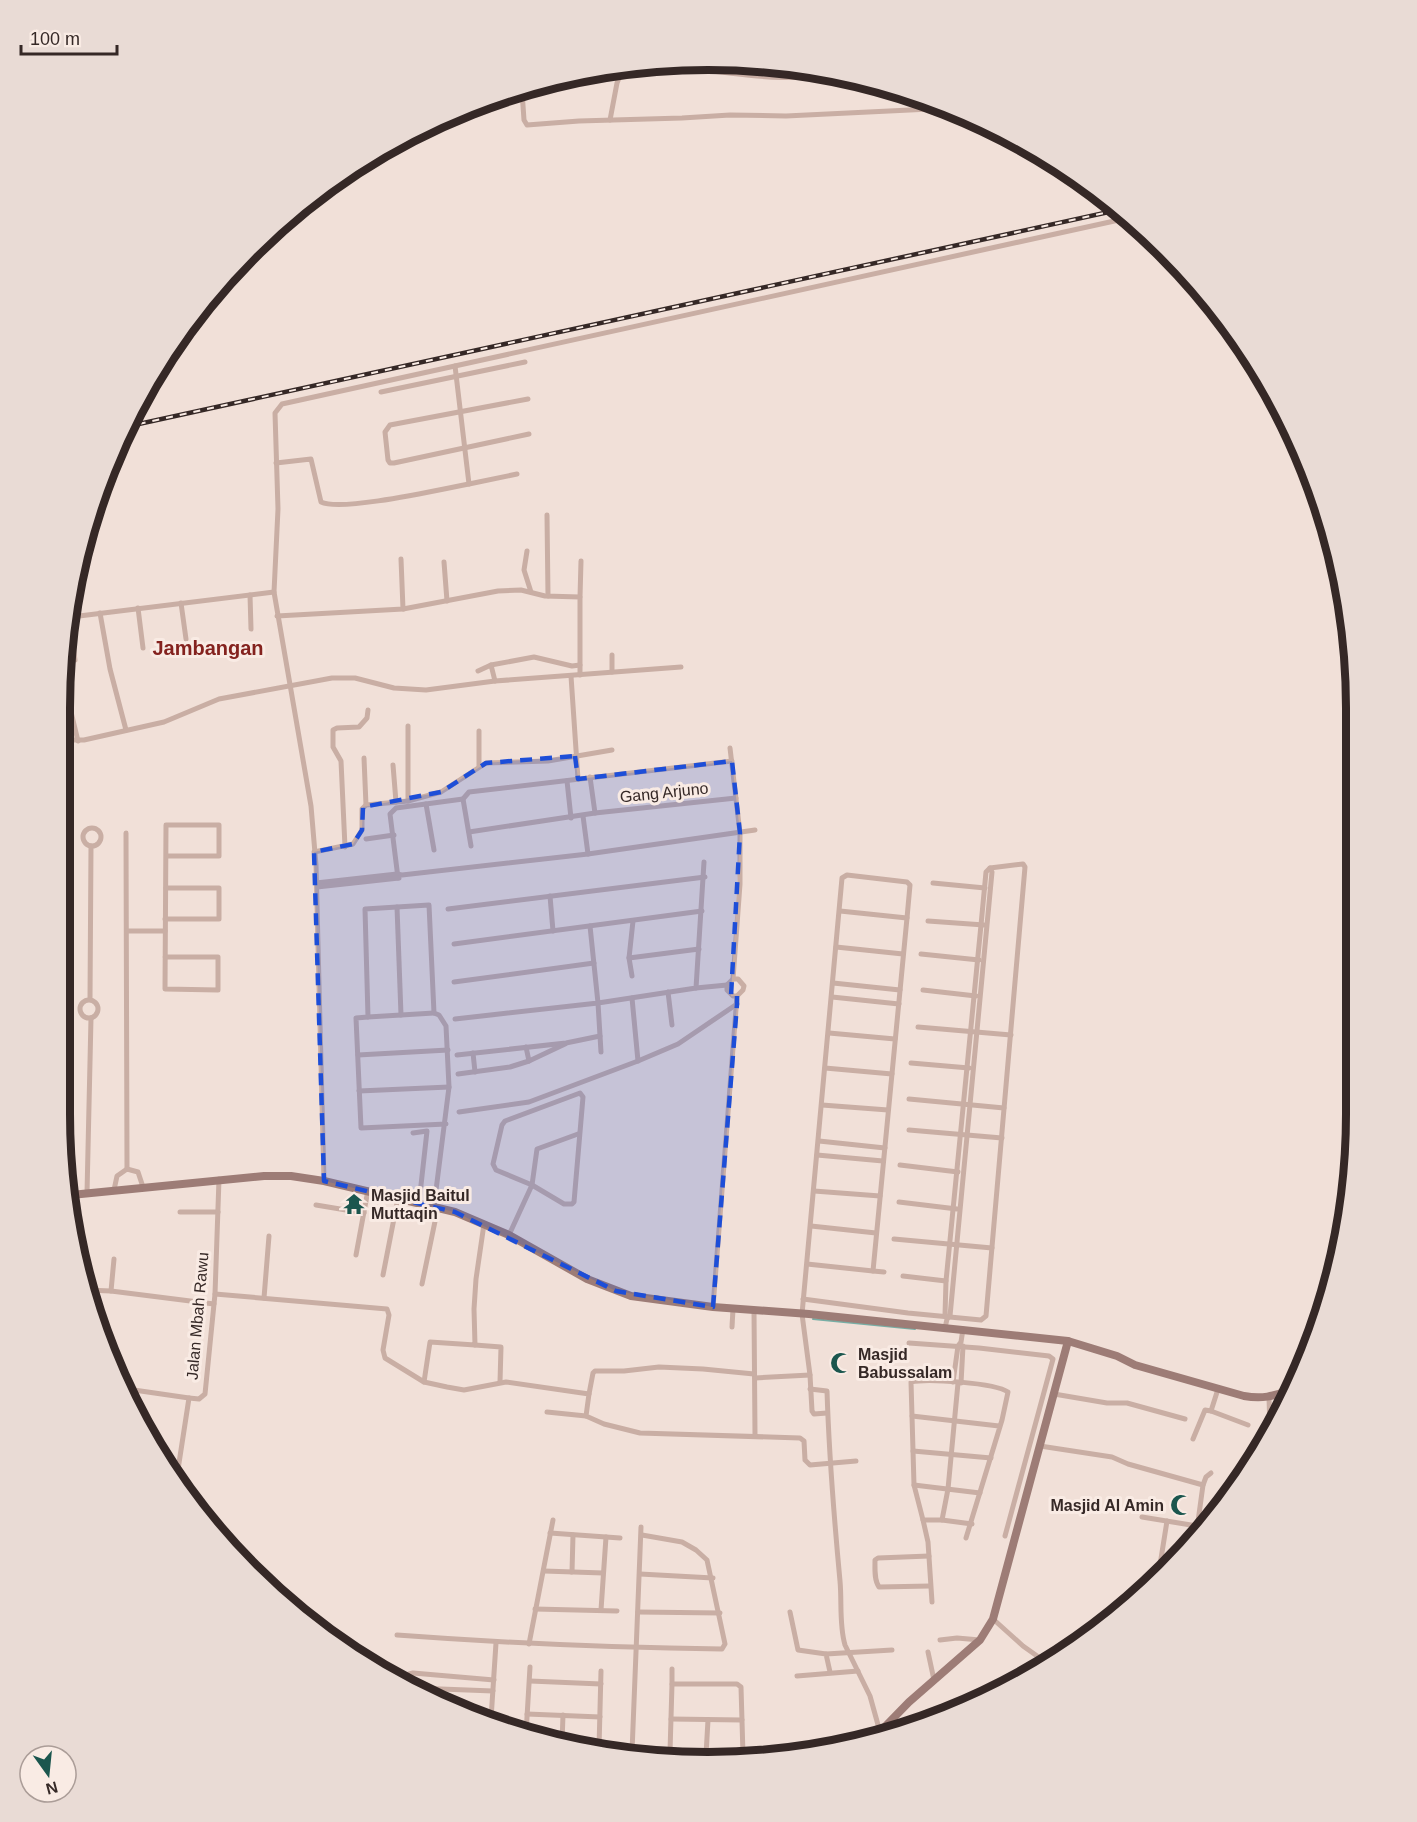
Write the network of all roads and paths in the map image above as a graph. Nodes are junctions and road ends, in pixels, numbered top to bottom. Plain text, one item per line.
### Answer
1 (705, 70) edge
2 (620, 77) edge
3 (797, 77) edge
4 (521, 99) edge
5 (927, 109) edge
6 (610, 120) junction
7 (1118, 220) edge
8 (525, 362) dead end
9 (455, 366) junction
10 (456, 376) junction
11 (381, 392) dead end
12 (528, 399) dead end
13 (460, 412) junction
14 (529, 434) dead end
15 (465, 448) junction
16 (276, 463) junction
17 (517, 474) dead end
18 (469, 484) junction
19 (547, 515) dead end
20 (527, 551) dead end
21 (401, 559) dead end
22 (581, 561) dead end
23 (444, 562) dead end
24 (274, 592) junction
25 (531, 592) junction
26 (250, 595) junction
27 (548, 596) junction
28 (580, 597) junction
29 (447, 602) junction
30 (181, 603) junction
31 (138, 608) junction
32 (403, 609) junction
33 (100, 613) junction
34 (78, 616) edge
35 (277, 616) junction
36 (251, 629) dead end
37 (186, 639) dead end
38 (143, 648) dead end
39 (74, 650) edge
40 (612, 659) dead end
41 (75, 660) dead end
42 (681, 667) dead end
43 (492, 668) junction
44 (580, 670) junction
45 (478, 671) dead end
46 (612, 672) junction
47 (571, 676) junction
48 (289, 679) junction
49 (495, 681) junction
50 (70, 711) edge
51 (368, 711) dead end
52 (124, 724) junction
53 (408, 726) dead end
54 (479, 730) dead end
55 (70, 732) edge
56 (75, 735) junction
57 (70, 737) edge
58 (730, 748) dead end
59 (612, 750) dead end
60 (575, 756) junction
61 (363, 758) dead end
62 (732, 761) junction
63 (393, 765) dead end
64 (479, 766) junction
65 (590, 777) junction
66 (578, 779) junction
67 (567, 781) junction
68 (736, 798) junction
69 (463, 799) junction
70 (408, 801) junction
71 (396, 802) junction
72 (426, 804) junction
73 (366, 805) junction
74 (596, 813) junction
75 (583, 816) junction
76 (571, 818) junction
77 (755, 830) dead end
78 (469, 832) junction
79 (126, 833) dead end
80 (740, 833) junction
81 (394, 835) junction
82 (366, 839) dead end
83 (92, 846) dead end
84 (471, 846) dead end
85 (345, 847) junction
86 (434, 850) dead end
87 (314, 852) junction
88 (588, 854) junction
89 (166, 856) junction
90 (704, 862) dead end
91 (990, 868) junction
92 (399, 876) junction
93 (705, 877) junction
94 (933, 883) dead end
95 (316, 885) junction
96 (166, 888) junction
97 (984, 888) junction
98 (549, 896) junction
99 (397, 907) junction
100 (448, 909) dead end
101 (702, 910) junction
102 (840, 911) junction
103 (907, 918) junction
104 (165, 919) junction
105 (633, 921) junction
106 (928, 921) dead end
107 (984, 925) junction
108 (590, 926) junction
109 (127, 931) junction
110 (165, 931) junction
111 (553, 931) junction
112 (454, 944) dead end
113 (836, 947) junction
114 (699, 949) junction
115 (903, 954) junction
116 (921, 954) dead end
117 (165, 957) junction
118 (629, 958) junction
119 (981, 960) junction
120 (594, 963) junction
121 (632, 976) dead end
122 (733, 979) junction
123 (454, 982) dead end
124 (833, 983) junction
125 (727, 985) junction
126 (696, 988) junction
127 (900, 990) junction
128 (922, 990) dead end
129 (669, 992) junction
130 (737, 996) junction
131 (978, 996) junction
132 (832, 997) junction
133 (632, 998) junction
134 (90, 999) junction
135 (598, 1003) junction
136 (737, 1004) junction
137 (899, 1004) junction
138 (434, 1013) junction
139 (401, 1015) junction
140 (368, 1017) junction
141 (91, 1018) junction
142 (455, 1019) dead end
143 (672, 1024) dead end
144 (918, 1027) dead end
145 (974, 1032) junction
146 (829, 1033) junction
147 (1011, 1035) junction
148 (600, 1036) junction
149 (895, 1039) junction
150 (566, 1043) junction
151 (526, 1047) junction
152 (448, 1050) junction
153 (601, 1052) dead end
154 (473, 1053) junction
155 (457, 1054) dead end
156 (358, 1055) junction
157 (529, 1061) junction
158 (638, 1061) junction
159 (910, 1063) dead end
160 (825, 1068) junction
161 (971, 1068) junction
162 (475, 1072) junction
163 (458, 1074) dead end
164 (892, 1074) junction
165 (449, 1087) junction
166 (359, 1091) junction
167 (909, 1099) dead end
168 (968, 1104) junction
169 (822, 1105) junction
170 (1004, 1108) junction
171 (888, 1110) junction
172 (459, 1112) dead end
173 (446, 1124) junction
174 (909, 1130) dead end
175 (413, 1133) dead end
176 (578, 1134) junction
177 (964, 1136) junction
178 (1002, 1138) junction
179 (819, 1141) junction
180 (885, 1148) junction
181 (817, 1155) junction
182 (883, 1161) junction
183 (900, 1165) dead end
184 (127, 1169) junction
185 (960, 1172) junction
186 (219, 1179) junction
187 (324, 1181) junction
188 (532, 1185) junction
189 (142, 1187) junction
190 (114, 1190) junction
191 (368, 1190) junction
192 (814, 1191) junction
193 (87, 1193) junction
194 (76, 1194) edge
195 (880, 1196) junction
196 (398, 1198) junction
197 (899, 1202) dead end
198 (419, 1203) junction
199 (316, 1205) dead end
200 (436, 1207) junction
201 (957, 1209) junction
202 (180, 1212) dead end
203 (219, 1212) junction
204 (364, 1213) junction
205 (484, 1224) junction
206 (811, 1226) junction
207 (510, 1232) junction
208 (876, 1233) junction
209 (268, 1236) dead end
210 (894, 1239) dead end
211 (953, 1245) junction
212 (992, 1248) junction
213 (356, 1255) dead end
214 (114, 1259) dead end
215 (807, 1264) junction
216 (873, 1271) junction
217 (884, 1272) dead end
218 (383, 1275) dead end
219 (903, 1276) dead end
220 (946, 1281) junction
221 (422, 1284) dead end
222 (95, 1290) edge
223 (111, 1291) junction
224 (215, 1294) junction
225 (265, 1296) junction
226 (803, 1299) junction
227 (214, 1304) junction
228 (713, 1307) junction
229 (754, 1310) junction
230 (733, 1312) junction
231 (802, 1314) junction
232 (868, 1314) junction
233 (907, 1319) junction
234 (946, 1320) junction
235 (732, 1327) dead end
236 (962, 1339) junction
237 (909, 1344) dead end
238 (476, 1345) junction
239 (1067, 1345) junction
240 (810, 1375) junction
241 (754, 1376) junction
242 (424, 1380) junction
243 (500, 1382) junction
244 (958, 1383) junction
245 (810, 1389) junction
246 (1218, 1389) junction
247 (133, 1390) edge
248 (1283, 1392) edge
249 (589, 1394) junction
250 (1054, 1394) junction
251 (189, 1398) junction
252 (1269, 1398) junction
253 (1211, 1411) junction
254 (547, 1412) dead end
255 (827, 1413) junction
256 (586, 1416) junction
257 (912, 1416) junction
258 (1270, 1417) edge
259 (1185, 1419) dead end
260 (955, 1421) junction
261 (1248, 1425) dead end
262 (999, 1426) junction
263 (755, 1435) junction
264 (1193, 1439) dead end
265 (1040, 1446) junction
266 (913, 1451) junction
267 (951, 1455) junction
268 (991, 1458) junction
269 (856, 1461) dead end
270 (829, 1463) junction
271 (178, 1468) edge
272 (1211, 1473) dead end
273 (914, 1485) junction
274 (1203, 1485) junction
275 (948, 1489) junction
276 (980, 1493) junction
277 (1142, 1517) dead end
278 (553, 1520) dead end
279 (923, 1520) junction
280 (942, 1520) junction
281 (1167, 1521) junction
282 (1197, 1523) edge
283 (972, 1524) junction
284 (1195, 1526) edge
285 (641, 1527) dead end
286 (550, 1533) junction
287 (573, 1535) junction
288 (642, 1536) junction
289 (1005, 1536) dead end
290 (606, 1537) junction
291 (620, 1538) dead end
292 (966, 1538) dead end
293 (929, 1556) junction
294 (1160, 1565) dead end
295 (544, 1571) junction
296 (572, 1572) junction
297 (603, 1573) junction
298 (640, 1574) junction
299 (713, 1578) junction
300 (930, 1586) junction
301 (932, 1602) dead end
302 (535, 1609) junction
303 (601, 1610) junction
304 (617, 1611) dead end
305 (638, 1612) junction
306 (790, 1612) dead end
307 (720, 1613) junction
308 (993, 1619) junction
309 (397, 1635) dead end
310 (940, 1640) dead end
311 (980, 1640) junction
312 (496, 1642) junction
313 (529, 1644) junction
314 (636, 1648) junction
315 (892, 1650) dead end
316 (928, 1652) dead end
317 (848, 1653) junction
318 (826, 1654) junction
319 (1039, 1658) edge
320 (530, 1667) dead end
321 (672, 1669) dead end
322 (602, 1671) dead end
323 (858, 1671) junction
324 (830, 1672) junction
325 (408, 1676) edge
326 (797, 1676) dead end
327 (494, 1680) junction
328 (934, 1680) junction
329 (530, 1681) junction
330 (601, 1684) junction
331 (672, 1684) junction
332 (432, 1689) edge
333 (493, 1691) junction
334 (491, 1714) edge
335 (527, 1714) junction
336 (563, 1715) junction
337 (600, 1717) junction
338 (671, 1719) junction
339 (708, 1720) junction
340 (742, 1720) junction
341 (526, 1725) edge
342 (886, 1726) edge
343 (879, 1728) edge
344 (562, 1734) edge
345 (599, 1742) edge
346 (632, 1747) edge
347 (670, 1750) edge
348 (742, 1750) edge
349 (706, 1752) edge

1 - 3 street
2 - 6 street
4 - 6 street
5 - 6 street
7 - 9 street
8 - 10 street
9 - 10 street
9 - 16 street
10 - 11 street
10 - 13 street
12 - 13 street
13 - 15 street
13 - 15 street
14 - 15 street
15 - 18 street
16 - 18 street
16 - 24 street
17 - 18 street
19 - 27 street
20 - 25 street
21 - 32 street
22 - 28 street
23 - 29 street
24 - 26 street
24 - 35 street
25 - 27 street
25 - 29 street
26 - 30 street
26 - 36 street
27 - 28 street
28 - 44 street
29 - 32 street
30 - 31 street
30 - 37 street
31 - 33 street
31 - 38 street
32 - 35 street
33 - 34 street
33 - 52 street
35 - 48 street
39 - 41 street
40 - 46 street
42 - 46 street
43 - 44 street
43 - 45 street
43 - 49 street
44 - 46 street
44 - 47 street
47 - 49 street
47 - 60 street
48 - 49 street
48 - 52 street
48 - 87 street
50 - 56 street
51 - 85 street
52 - 56 street
53 - 70 street
54 - 64 street
55 - 56 street
56 - 57 street
58 - 62 street
59 - 60 street
60 - 64 street
60 - 66 street
61 - 73 street
62 - 65 street
62 - 68 street
63 - 71 street
64 - 70 street
65 - 66 street
65 - 74 street
66 - 67 street
67 - 69 street
67 - 76 street
68 - 74 street, Gang Arjuno
68 - 80 street
69 - 72 street
69 - 78 street
70 - 71 street
71 - 73 street
72 - 81 street
72 - 86 street
73 - 85 street
74 - 75 street, Gang Arjuno
75 - 76 street, Gang Arjuno
75 - 88 street
76 - 78 street, Gang Arjuno
77 - 80 street
78 - 84 street
79 - 109 street
80 - 88 street
80 - 122 street
81 - 82 street
81 - 92 street
83 - 134 street
85 - 87 street
87 - 95 street
88 - 92 street
89 - 89 street
89 - 96 street
90 - 93 street
91 - 97 street
91 - 107 street
91 - 147 street
92 - 95 street
93 - 98 street
93 - 101 street
94 - 97 street
95 - 187 street
96 - 104 street
96 - 104 street
97 - 107 street
98 - 100 street
98 - 111 street
99 - 138 street
99 - 139 street
99 - 140 street
101 - 105 street
101 - 114 street
102 - 103 street
102 - 103 street
102 - 113 street
103 - 115 street
104 - 110 street
105 - 108 street
105 - 118 street
106 - 107 street
107 - 119 street
108 - 111 street
108 - 120 street
109 - 110 street
109 - 184 street
110 - 117 street
111 - 112 street
113 - 115 street
113 - 124 street
114 - 118 street
114 - 126 street
115 - 127 street
116 - 119 street
117 - 117 street
118 - 121 street
119 - 131 street
120 - 123 street
120 - 135 street
122 - 125 street
122 - 130 street
124 - 127 street
124 - 132 street
125 - 126 street
125 - 130 street
126 - 129 street
127 - 137 street
128 - 131 street
129 - 133 street
129 - 143 street
130 - 136 street
131 - 145 street
132 - 137 street
132 - 146 street
133 - 135 street
133 - 158 street
134 - 141 street
134 - 141 street
135 - 142 street
135 - 148 street
136 - 158 street
136 - 228 street
137 - 149 street
138 - 139 street
138 - 152 street
139 - 140 street
140 - 156 street
141 - 193 street
144 - 145 street
145 - 147 street
145 - 161 street
146 - 149 street
146 - 160 street
147 - 170 street
148 - 150 street
148 - 153 street
149 - 164 street
150 - 151 street
150 - 157 street
151 - 154 street
151 - 157 street
152 - 156 street
152 - 165 street
154 - 155 street
154 - 162 street
156 - 166 street
157 - 162 street
158 - 172 street
159 - 161 street
160 - 164 street
160 - 169 street
161 - 168 street
162 - 163 street
164 - 171 street
165 - 166 street
165 - 173 street
166 - 173 street
167 - 168 street
168 - 170 street
168 - 177 street
169 - 171 street
169 - 179 street
170 - 178 street
171 - 180 street
173 - 200 street
174 - 177 street
175 - 198 street
176 - 188 street
176 - 188 street
176 - 188 street
177 - 178 street
177 - 185 street
178 - 212 street
179 - 180 street
179 - 181 street
180 - 182 street
181 - 182 street
181 - 192 street
182 - 195 street
183 - 185 street
184 - 189 street
184 - 190 street
185 - 201 street
186 - 187 street
186 - 189 street
186 - 203 street, Jalan Mbah Rawu
187 - 191 street
188 - 207 street
189 - 190 street
190 - 193 street
191 - 196 street
191 - 204 street
192 - 195 street
192 - 206 street
193 - 194 street
195 - 208 street
196 - 198 street
196 - 218 street
197 - 201 street
198 - 200 street
199 - 204 street
200 - 205 street
200 - 221 street
201 - 211 street
202 - 203 street
203 - 224 street, Jalan Mbah Rawu
204 - 213 street
205 - 207 street
205 - 238 street
206 - 208 street
206 - 215 street
207 - 228 street
208 - 216 street
209 - 225 street
210 - 211 street
211 - 212 street
211 - 220 street
211 - 234 street
212 - 234 street
214 - 223 street
215 - 216 street
215 - 226 street
216 - 217 street
219 - 220 street
220 - 234 street
222 - 223 street
223 - 227 street
224 - 225 street
224 - 227 street, Jalan Mbah Rawu
225 - 242 street
226 - 231 street
226 - 232 street
227 - 251 street, Jalan Mbah Rawu
228 - 230 street
229 - 230 street
229 - 231 street
229 - 241 street
230 - 235 street
231 - 232 street
231 - 240 street
232 - 233 street
232 - 233 street
233 - 234 street
233 - 234 street
234 - 236 street
236 - 237 street
236 - 239 street
236 - 244 street
236 - 289 street
238 - 242 street
238 - 243 street
239 - 246 street
239 - 250 street
240 - 241 street
240 - 245 street
241 - 249 street
241 - 263 street
242 - 243 street
243 - 249 street
244 - 257 street
244 - 260 street
244 - 262 street
245 - 255 street
245 - 255 street
246 - 252 street
246 - 253 street
247 - 251 street
248 - 252 street
249 - 256 street
250 - 259 street
250 - 265 street
251 - 271 street, Jalan Mbah Rawu
252 - 258 street
253 - 261 street
253 - 264 street
254 - 256 street
255 - 270 street
256 - 263 street
257 - 260 street
257 - 266 street
260 - 262 street
260 - 267 street
262 - 268 street
263 - 270 street
265 - 274 street
265 - 308 street
266 - 267 street
266 - 273 street
267 - 268 street
267 - 275 street
268 - 276 street
269 - 270 street
270 - 317 street
272 - 274 street
273 - 275 street
273 - 279 street
274 - 282 street
275 - 276 street
275 - 280 street
276 - 283 street
277 - 281 street
278 - 286 street
279 - 280 street
279 - 293 street
280 - 283 street
281 - 284 street
281 - 294 street
283 - 292 street
285 - 288 street
286 - 287 street
286 - 295 street
287 - 290 street
287 - 296 street
288 - 298 street
288 - 299 street
290 - 291 street
290 - 297 street
293 - 300 street
293 - 300 street
295 - 296 street
295 - 302 street
296 - 297 street
297 - 303 street
298 - 299 street
298 - 305 street
299 - 307 street
300 - 301 street
302 - 303 street
302 - 313 street
303 - 304 street
305 - 307 street
305 - 314 street
306 - 318 street
307 - 314 street
308 - 311 street
308 - 319 street
309 - 312 street
310 - 311 street
311 - 328 street
312 - 313 street
312 - 327 street
313 - 314 street
314 - 346 street
315 - 317 street
316 - 328 street
317 - 318 street
317 - 323 street
318 - 324 street
320 - 329 street
321 - 331 street
322 - 330 street
323 - 324 street
323 - 343 street
324 - 326 street
325 - 327 street
327 - 333 street
328 - 342 street
329 - 330 street
329 - 335 street
330 - 337 street
331 - 338 street
331 - 340 street
332 - 333 street
333 - 334 street
335 - 336 street
335 - 341 street
336 - 337 street
336 - 344 street
337 - 345 street
338 - 339 street
338 - 347 street
339 - 340 street
339 - 349 street
340 - 348 street

